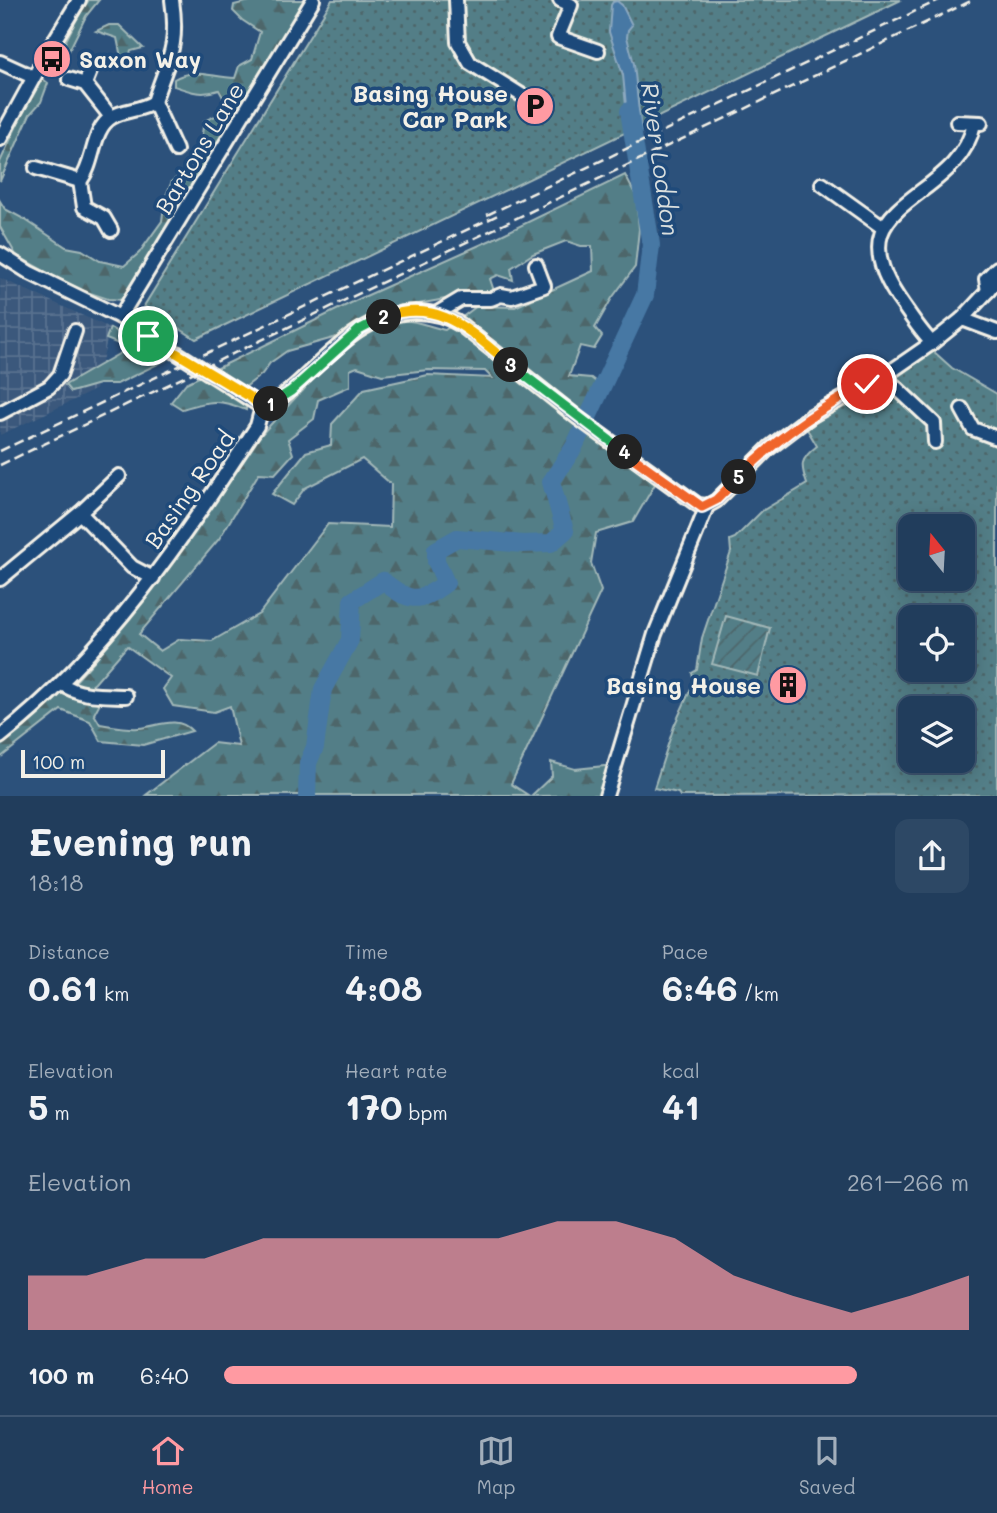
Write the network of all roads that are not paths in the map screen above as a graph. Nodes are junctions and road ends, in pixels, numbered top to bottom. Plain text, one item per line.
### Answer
1 (79, 0) edge
2 (172, 0) edge
3 (313, 0) edge
4 (456, 0) edge
5 (560, 0) edge
6 (598, 51) dead end
7 (0, 62) edge
8 (91, 69) dead end
9 (33, 78) junction
10 (69, 79) dead end
11 (85, 84) junction
12 (531, 101) dead end
13 (154, 102) junction
14 (111, 117) junction
15 (957, 121) dead end
16 (0, 139) edge
17 (176, 150) dead end
18 (80, 181) junction
19 (822, 184) dead end
20 (44, 186) dead end
21 (882, 227) junction
22 (111, 230) dead end
23 (0, 254) edge
24 (536, 265) dead end
25 (997, 268) edge
26 (993, 286) edge
27 (461, 299) junction
28 (436, 314) junction
29 (120, 317) junction
30 (962, 319) junction
31 (461, 325) junction
32 (75, 331) dead end
33 (997, 332) edge
34 (932, 344) junction
35 (884, 376) junction
36 (262, 407) junction
37 (962, 409) dead end
38 (0, 413) edge
39 (997, 438) edge
40 (935, 442) dead end
41 (119, 476) dead end
42 (707, 506) junction
43 (80, 513) junction
44 (153, 578) junction
45 (0, 579) edge
46 (62, 684) junction
47 (126, 696) dead end
48 (0, 737) edge
49 (606, 796) edge

1 - 9 street
2 - 13 street
3 - 29 street, Bartons Lane
4 - 12 street
5 - 6 street
7 - 9 street
8 - 11 street
9 - 16 street
10 - 11 street
11 - 14 street
13 - 14 street
13 - 17 street
14 - 18 street
15 - 21 street
18 - 20 street
18 - 22 street
19 - 21 street
21 - 34 street
23 - 29 street
24 - 27 street
25 - 26 street
26 - 30 street
27 - 28 street
27 - 31 street
28 - 31 street
28 - 36 street
29 - 36 street
30 - 33 street
30 - 34 street
31 - 42 street
32 - 38 street
34 - 35 street
35 - 40 street
35 - 42 street
36 - 44 street, Basing Road
37 - 39 street
41 - 43 street
42 - 49 street
43 - 44 street
43 - 45 street
44 - 46 street, Basing Road
46 - 47 street
46 - 48 street, Basing Road

